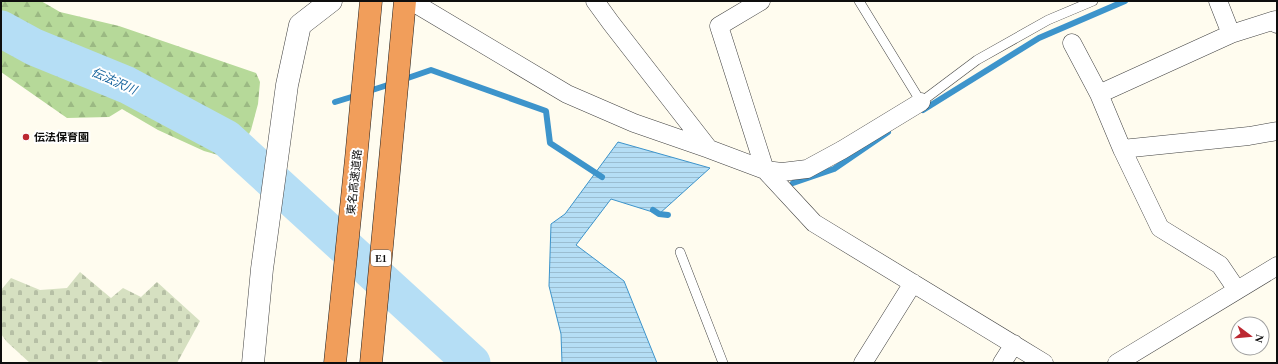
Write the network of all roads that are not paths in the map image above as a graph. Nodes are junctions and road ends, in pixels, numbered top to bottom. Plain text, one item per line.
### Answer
1 (331, 1) edge
2 (371, 1) edge
3 (405, 1) edge
4 (411, 1) edge
5 (596, 1) edge
6 (761, 1) edge
7 (859, 1) edge
8 (1093, 1) edge
9 (1218, 1) edge
10 (429, 6) edge
11 (1277, 24) edge
12 (1231, 34) junction
13 (1072, 43) dead end
14 (1099, 94) junction
15 (921, 102) junction
16 (1277, 131) edge
17 (710, 149) junction
18 (1122, 150) junction
19 (765, 170) junction
20 (680, 252) dead end
21 (1277, 266) edge
22 (913, 283) junction
23 (1237, 290) junction
24 (1014, 344) junction
25 (253, 363) edge
26 (335, 363) edge
27 (371, 363) edge
28 (723, 363) edge
29 (863, 363) edge
30 (1002, 363) edge
31 (1044, 363) edge
32 (1117, 363) edge

1 - 25 street
2 - 26 highway, 東名高速道路
3 - 27 highway, E1
4 - 10 street
5 - 17 street
6 - 19 street
7 - 15 lane
8 - 15 lane
9 - 12 street
10 - 17 street
11 - 12 street
12 - 14 street
13 - 14 street
14 - 18 street
15 - 19 street
16 - 18 street
17 - 19 street
18 - 23 street
19 - 22 street
20 - 28 lane
21 - 23 street
22 - 24 street
22 - 29 street
23 - 32 street
24 - 30 street
24 - 31 street

